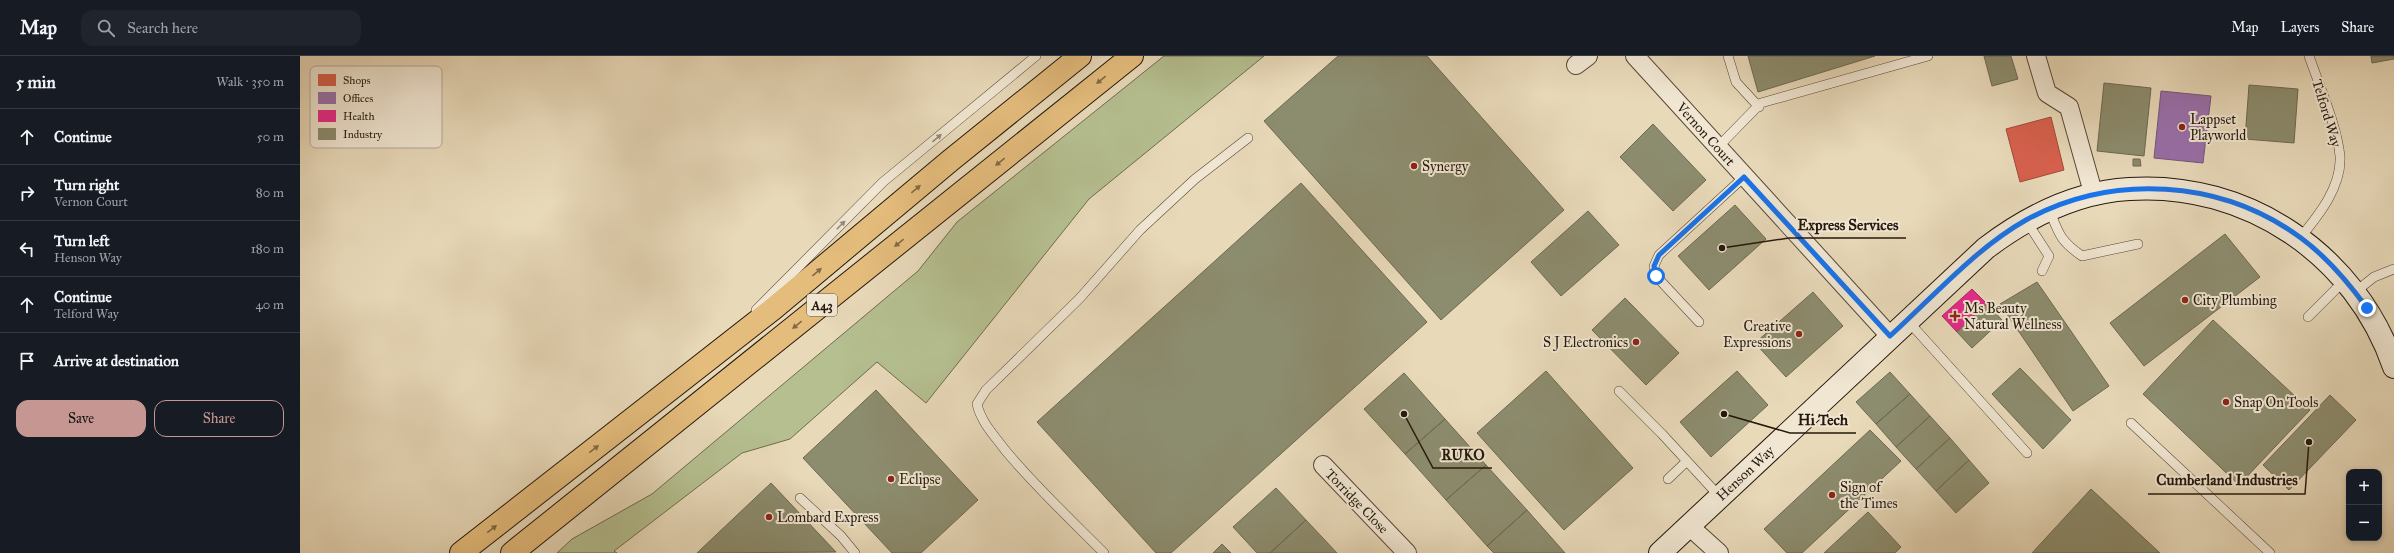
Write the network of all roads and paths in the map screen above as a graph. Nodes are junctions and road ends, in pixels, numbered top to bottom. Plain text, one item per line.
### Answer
1 (1036, 56) edge
2 (1080, 56) edge
3 (1132, 56) edge
4 (1635, 56) edge
5 (1728, 56) edge
6 (1928, 56) edge
7 (2036, 56) edge
8 (2309, 56) edge
9 (1759, 107) junction
10 (1248, 138) dead end
11 (1717, 148) junction
12 (1744, 177) junction
13 (2094, 196) junction
14 (2049, 209) junction
15 (2026, 220) junction
16 (2300, 238) junction
17 (2138, 244) dead end
18 (2394, 268) edge
19 (2042, 271) dead end
20 (2350, 286) junction
21 (2308, 317) dead end
22 (1908, 320) junction
23 (1699, 322) dead end
24 (1890, 336) junction
25 (705, 362) junction
26 (2394, 367) edge
27 (1619, 391) dead end
28 (2131, 423) dead end
29 (2027, 453) dead end
30 (1687, 461) junction
31 (1323, 466) dead end
32 (1668, 479) dead end
33 (1720, 497) junction
34 (800, 498) dead end
35 (1689, 526) junction
36 (461, 553) edge
37 (512, 553) edge
38 (854, 553) edge
39 (1104, 553) edge
40 (1407, 553) edge
41 (1660, 553) edge
42 (1719, 553) edge
43 (2270, 553) edge

25 -> 1 lane
25 -> 2 highway, A43
3 -> 37 highway, A43
4 - 11 street, Vernon Court
5 - 9 lane
6 - 9 lane
7 - 13 street
8 - 16 lane, Telford Way
9 - 11 lane
10 - 39 lane
11 - 12 street, Vernon Court
12 - 23 lane
12 - 24 street, Vernon Court
13 - 14 street, Henson Way
13 - 16 street, Henson Way
14 - 15 street, Henson Way
14 - 17 lane
15 - 19 lane
15 - 22 street, Henson Way
16 - 20 street
18 - 20 lane
20 - 21 lane
20 - 26 street
22 - 24 street, Henson Way
22 - 29 lane
24 - 33 street, Henson Way
36 -> 25 highway, A43
27 - 30 lane
28 - 43 lane
30 - 32 lane
30 - 33 lane
31 - 40 street, Torridge Close
33 - 35 street, Henson Way
34 - 38 lane
35 - 41 street, Henson Way
35 - 42 street

